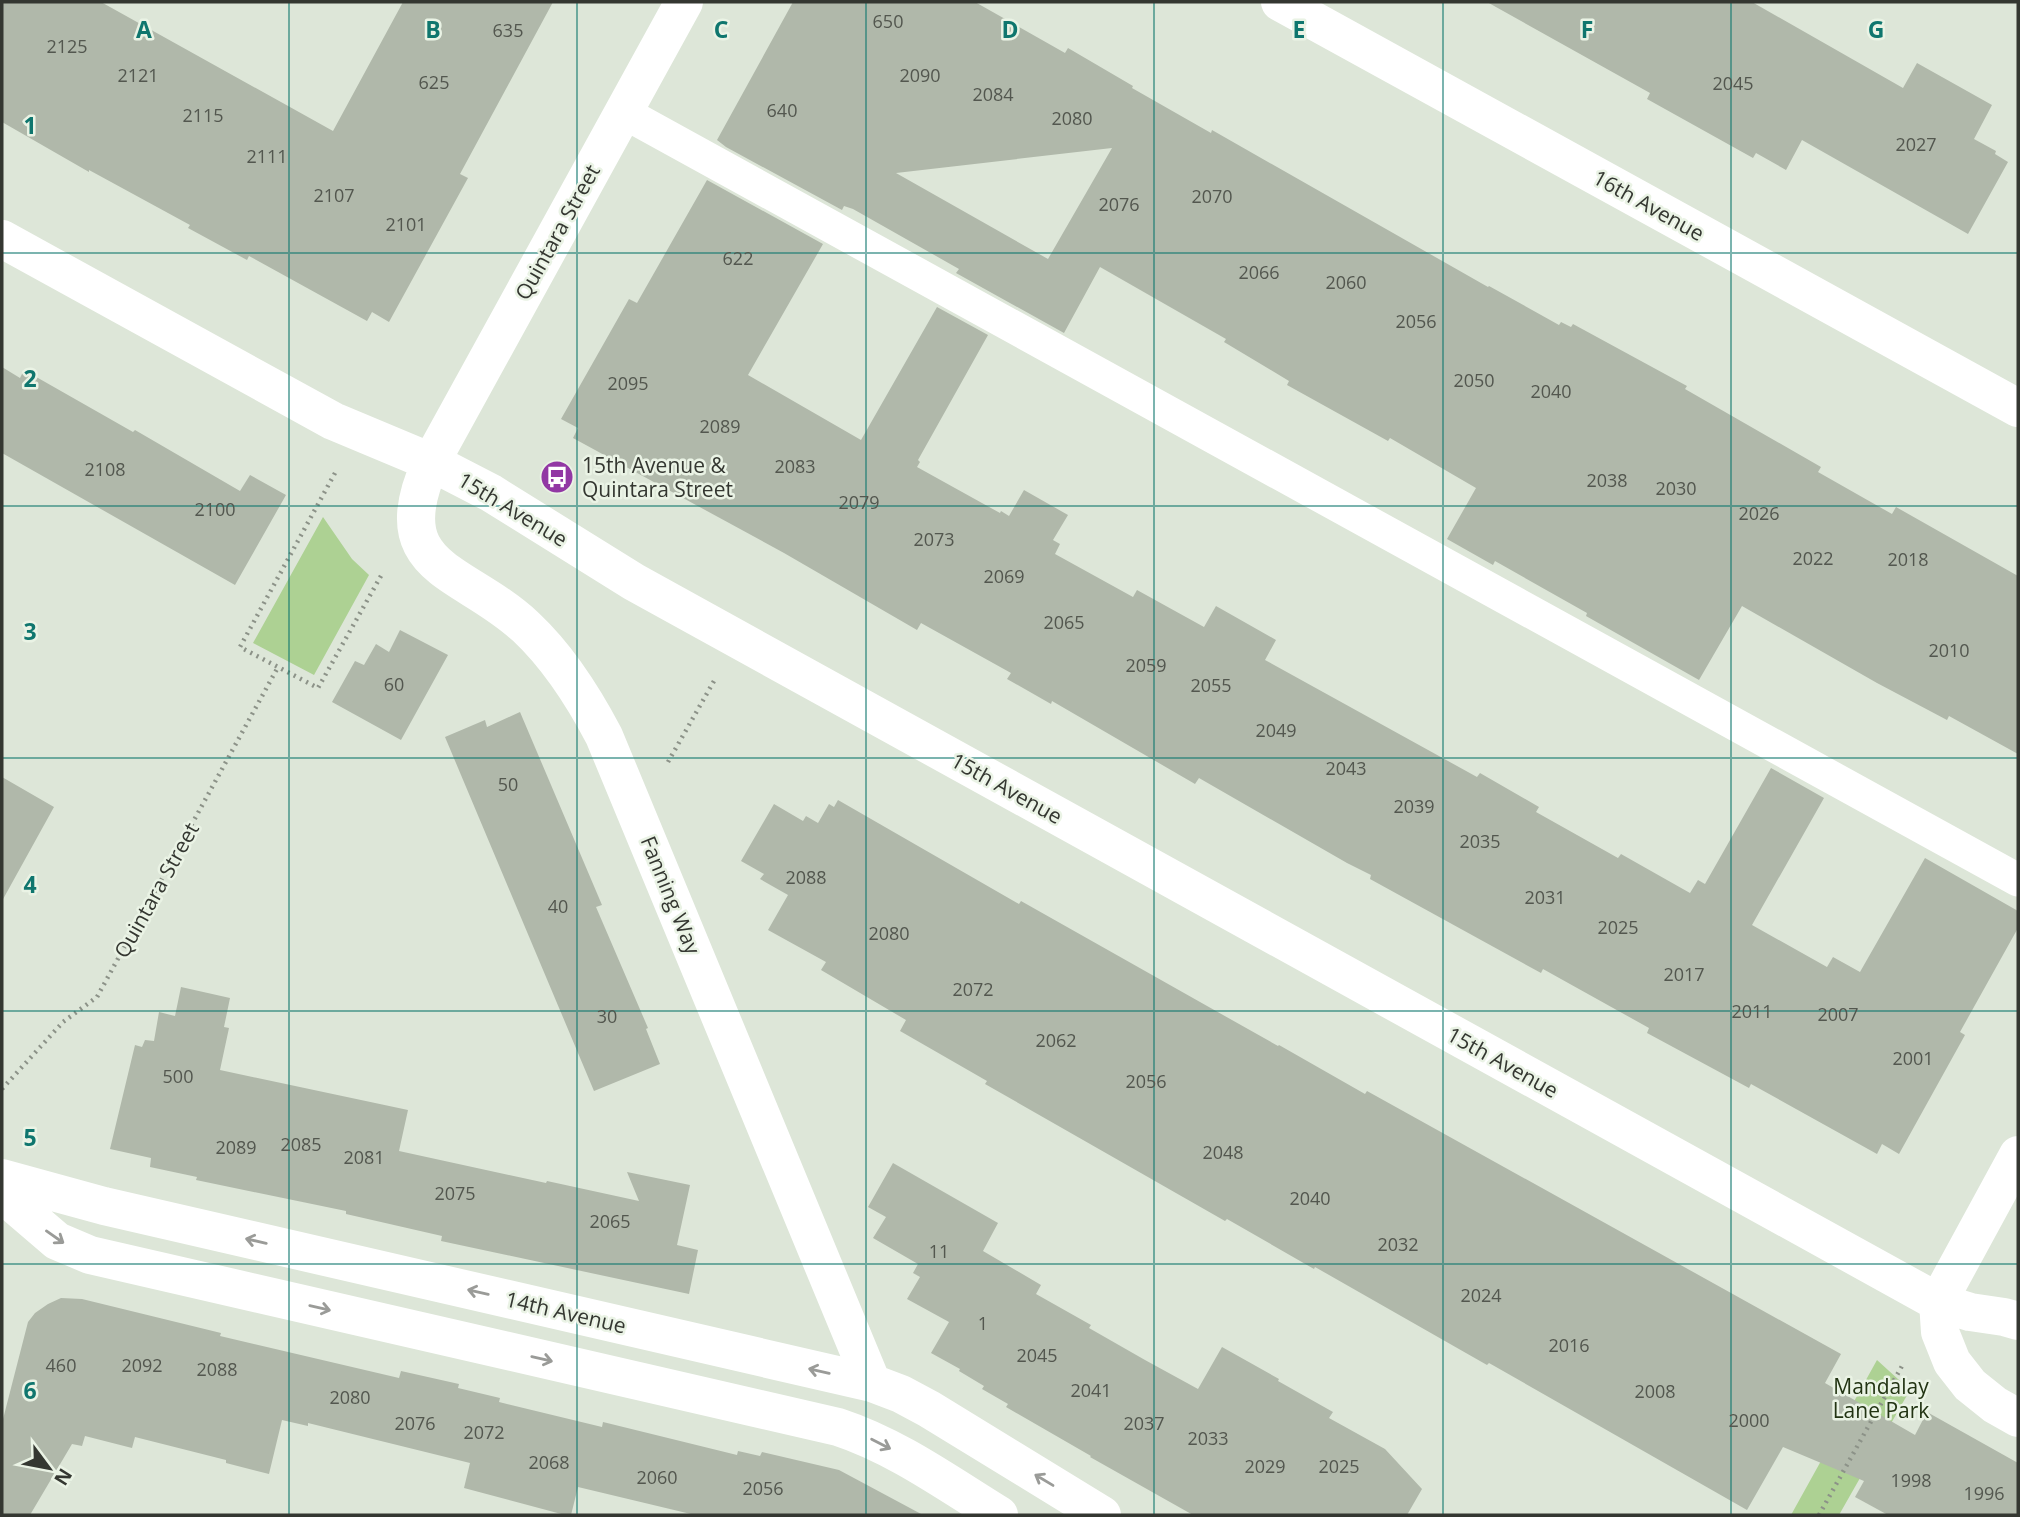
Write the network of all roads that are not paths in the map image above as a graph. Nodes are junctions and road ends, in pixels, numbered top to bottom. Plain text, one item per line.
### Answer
1 (684, 2) edge
2 (1280, 2) edge
3 (623, 112) junction
4 (2, 239) edge
5 (2018, 408) edge
6 (431, 462) junction
7 (2018, 880) edge
8 (2018, 1155) edge
9 (2, 1178) edge
10 (2, 1194) edge
11 (1938, 1302) junction
12 (2018, 1321) edge
13 (872, 1383) junction
14 (2018, 1418) edge
15 (999, 1515) edge
16 (1102, 1515) edge

1 - 3 street, Quintara Street
2 - 5 street, 16th Avenue
3 - 6 street, Quintara Street
3 - 7 lane
4 - 6 street, 15th Avenue
6 - 11 street, 15th Avenue
6 - 13 street, Fanning Way
8 - 11 street
13 -> 9 street, 14th Avenue
10 -> 15 street
11 - 12 street, 15th Avenue
11 - 14 street
16 -> 13 street, 14th Avenue

